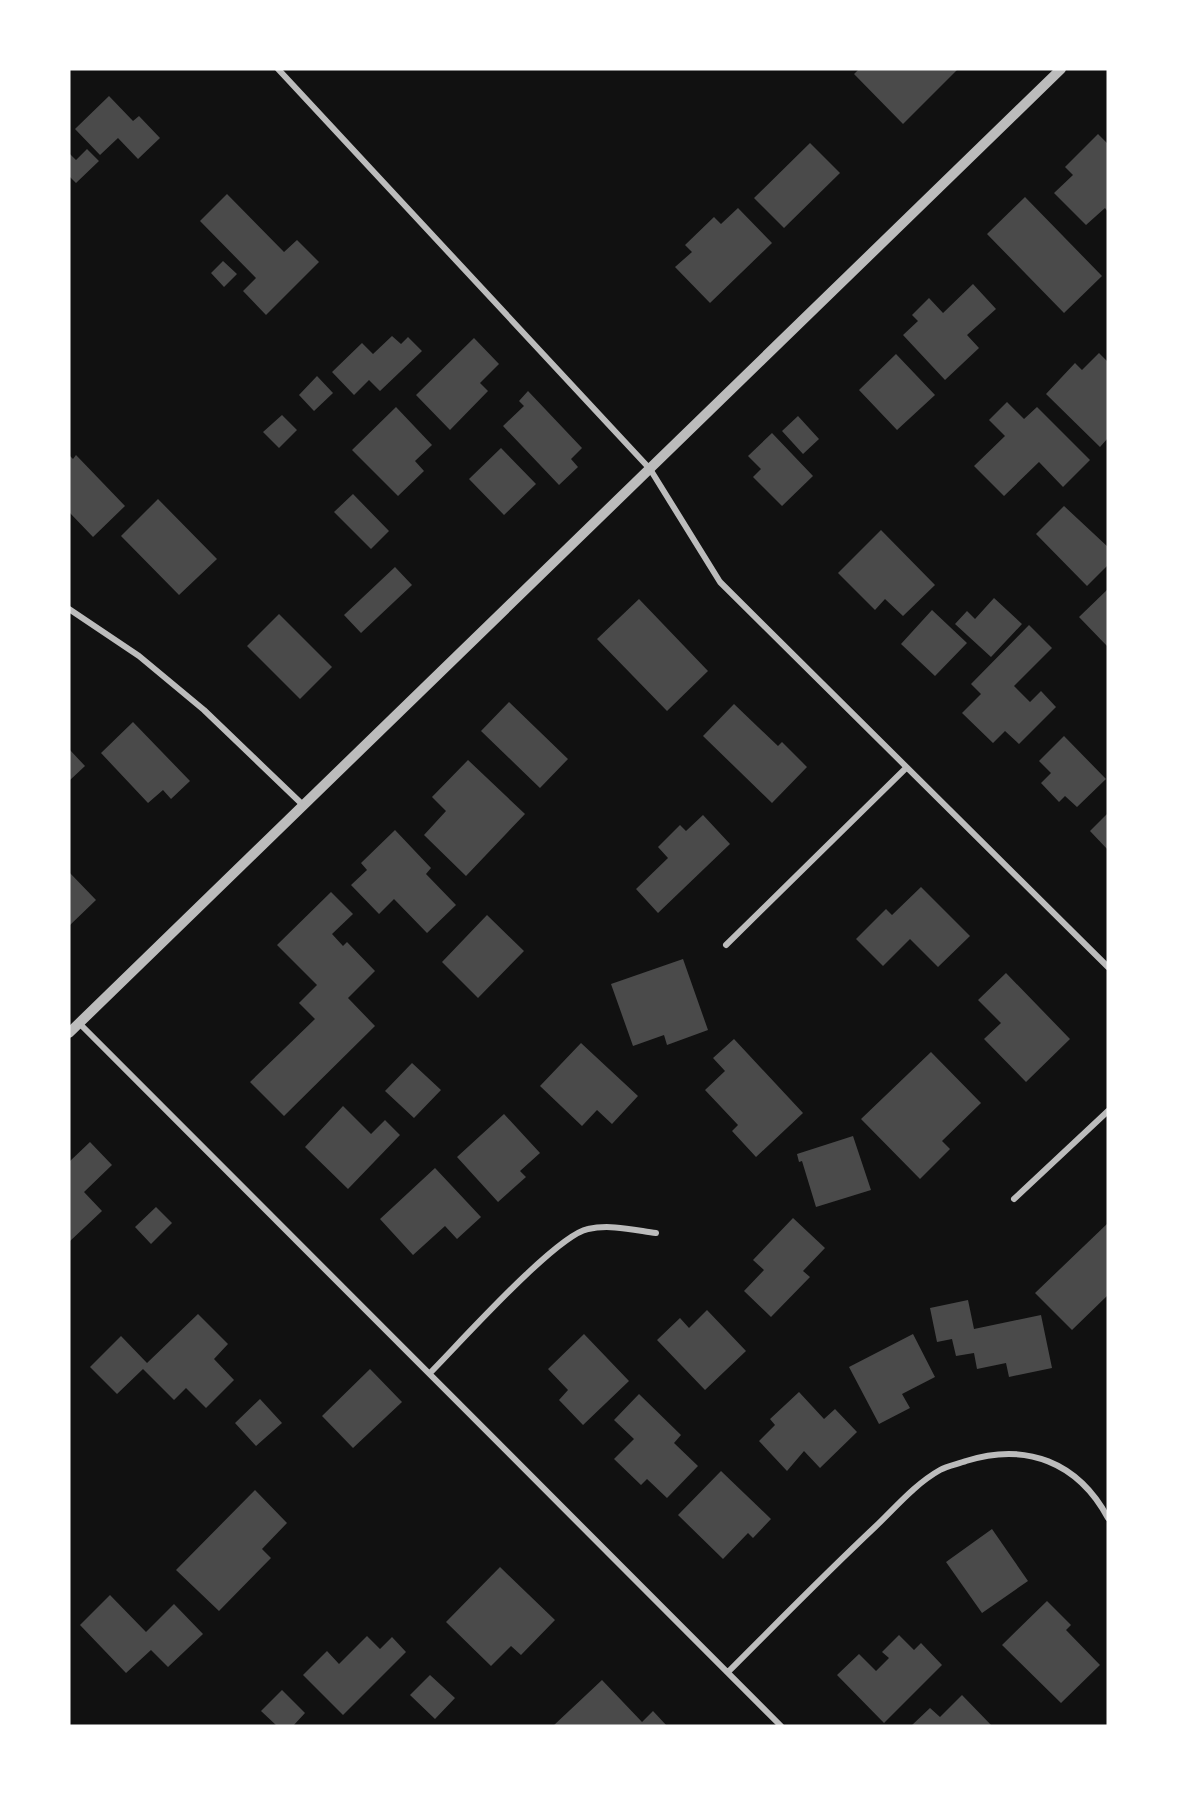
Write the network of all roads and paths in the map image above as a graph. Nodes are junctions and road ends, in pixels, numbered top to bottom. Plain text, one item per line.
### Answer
1 (278, 69) edge
2 (1061, 69) edge
3 (650, 468) junction
4 (69, 609) edge
5 (905, 769) junction
6 (304, 806) junction
7 (726, 945) dead end
8 (1108, 967) edge
9 (79, 1023) junction
10 (69, 1033) edge
11 (1108, 1111) edge
12 (1014, 1199) dead end
13 (656, 1233) dead end
14 (430, 1373) junction
15 (1108, 1518) edge
16 (728, 1672) junction
17 (781, 1726) edge

1 - 3 street
2 - 3 street
3 - 5 street
3 - 6 street
4 - 6 street
5 - 7 street
5 - 8 street
6 - 9 street
9 - 10 street
9 - 14 street
11 - 12 street
13 - 14 street
14 - 16 street
15 - 16 street
16 - 17 street

